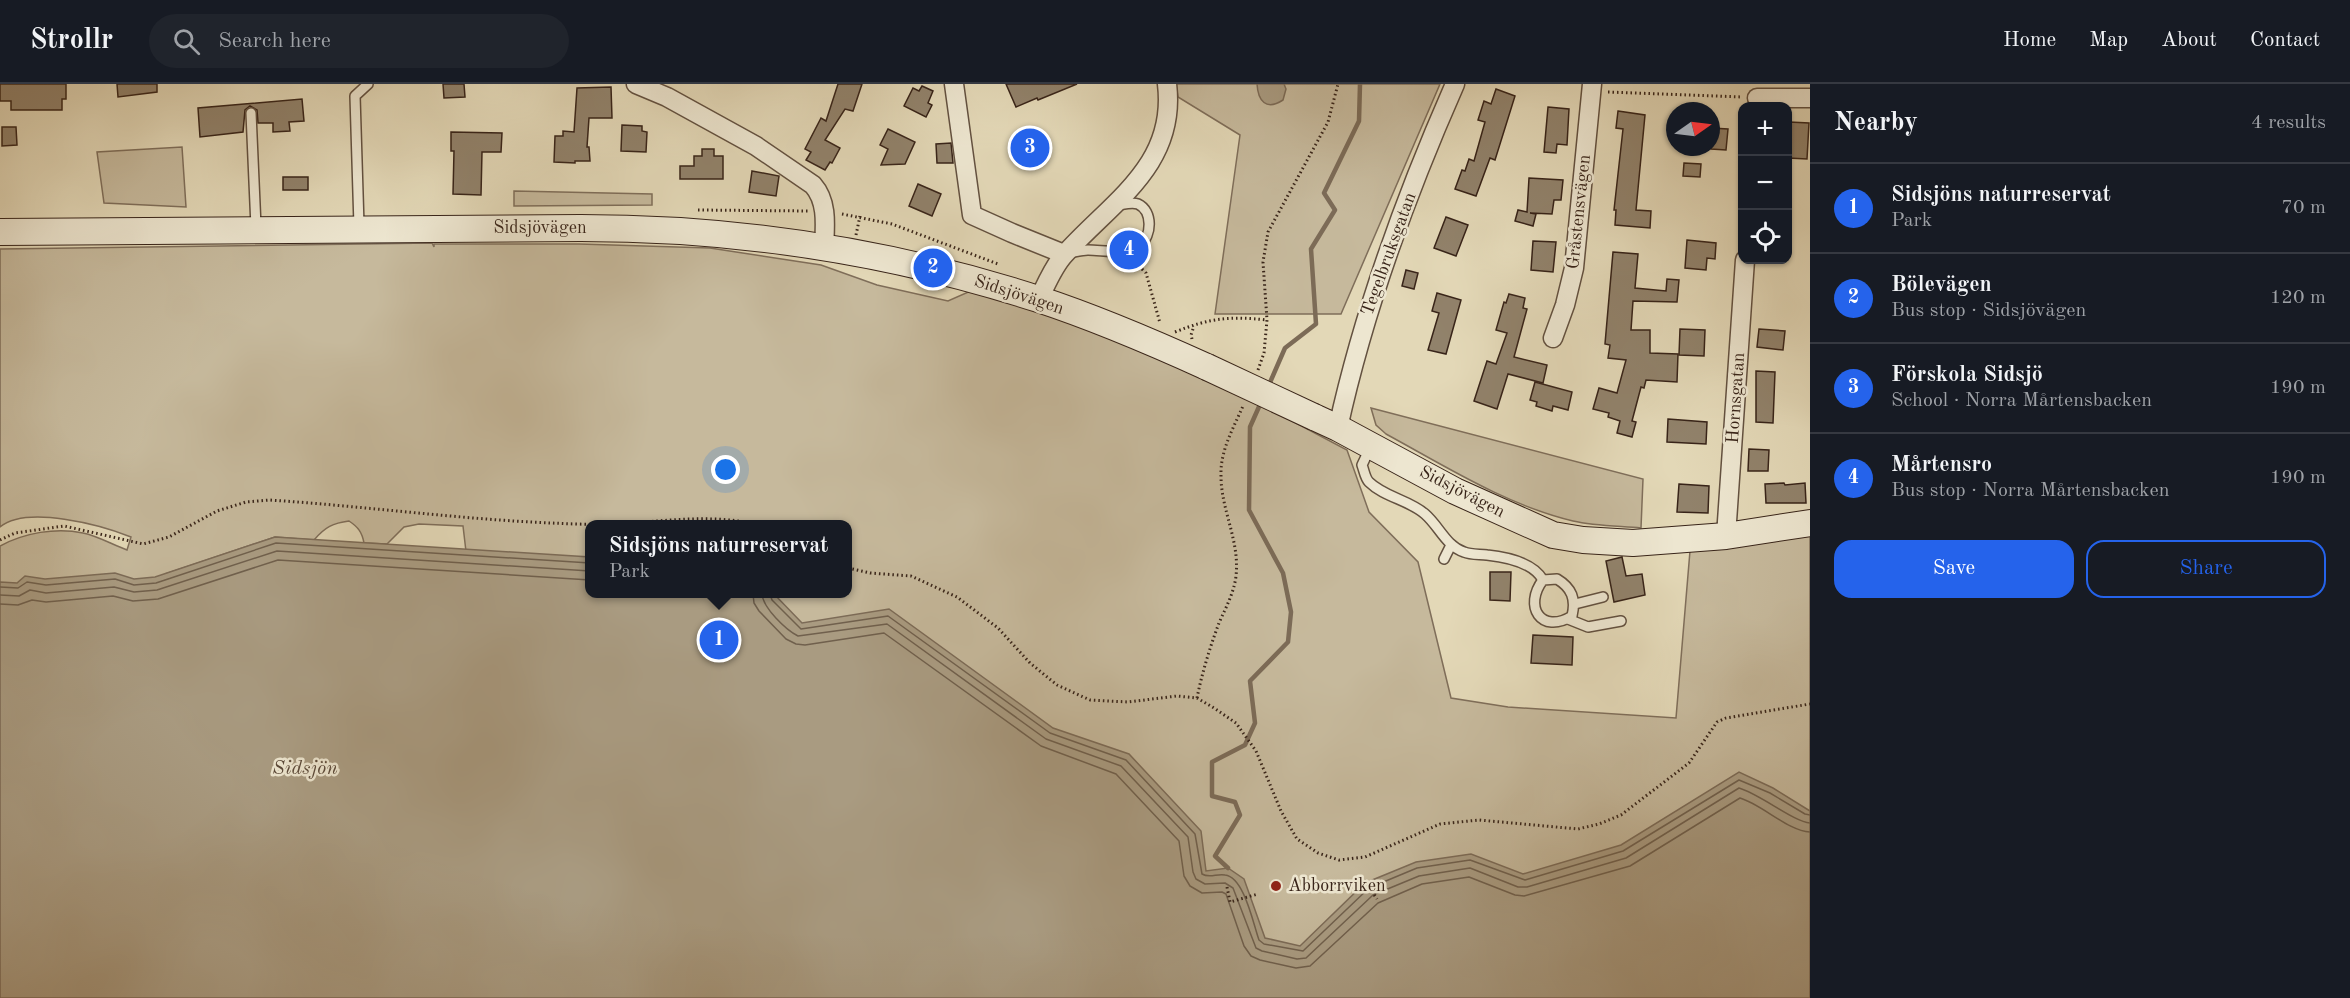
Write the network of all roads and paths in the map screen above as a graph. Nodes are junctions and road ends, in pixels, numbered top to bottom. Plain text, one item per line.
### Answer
1 (368, 84) edge
2 (636, 84) edge
3 (954, 84) edge
4 (1167, 84) edge
5 (1455, 84) edge
6 (1591, 88) edge
7 (1757, 96) edge
8 (1810, 98) edge
9 (251, 113) dead end
10 (1113, 206) junction
11 (359, 229) junction
12 (256, 230) junction
13 (0, 232) edge
14 (824, 247) junction
15 (1064, 254) junction
16 (1125, 264) dead end
17 (1746, 264) edge
18 (1039, 299) junction
19 (1267, 320) dead end
20 (1164, 329) dead end
21 (1168, 334) dead end
22 (1553, 338) dead end
23 (1338, 428) junction
24 (1371, 446) junction
25 (668, 520) edge
26 (733, 520) edge
27 (1810, 523) edge
28 (585, 524) edge
29 (1726, 536) junction
30 (0, 540) edge
31 (1451, 545) junction
32 (1444, 559) dead end
33 (852, 569) edge
34 (1544, 580) junction
35 (1603, 597) dead end
36 (1575, 604) junction
37 (1568, 619) junction
38 (1621, 621) dead end
39 (1810, 704) edge
40 (1364, 880) dead end
41 (1227, 887) dead end
42 (1258, 894) dead end
43 (1377, 899) dead end

1 - 11 lane
2 - 14 street
3 - 15 street
4 - 10 street
5 - 23 street, Tegelbruksgatan
6 - 7 path
6 - 22 street, Gråstensvägen
7 - 8 street
9 - 12 lane
10 - 15 street
10 - 15 lane
11 - 12 main road, Sidsjövägen
11 - 14 main road, Sidsjövägen
12 - 13 main road, Sidsjövägen
14 - 18 main road, Sidsjövägen
15 - 18 street
16 - 20 path
17 - 29 street, Hornsgatan
18 - 23 main road, Sidsjövägen, bridge
19 - 21 path
23 - 24 main road, Sidsjövägen
24 - 29 main road, Sidsjövägen
24 - 31 lane
25 - 26 path
27 - 29 main road, Sidsjövägen
28 - 30 path
31 - 32 lane
31 - 34 lane
33 - 39 path
34 - 36 lane
34 - 37 lane
35 - 36 lane
36 - 37 lane
37 - 38 lane
40 - 43 path
41 - 42 path

